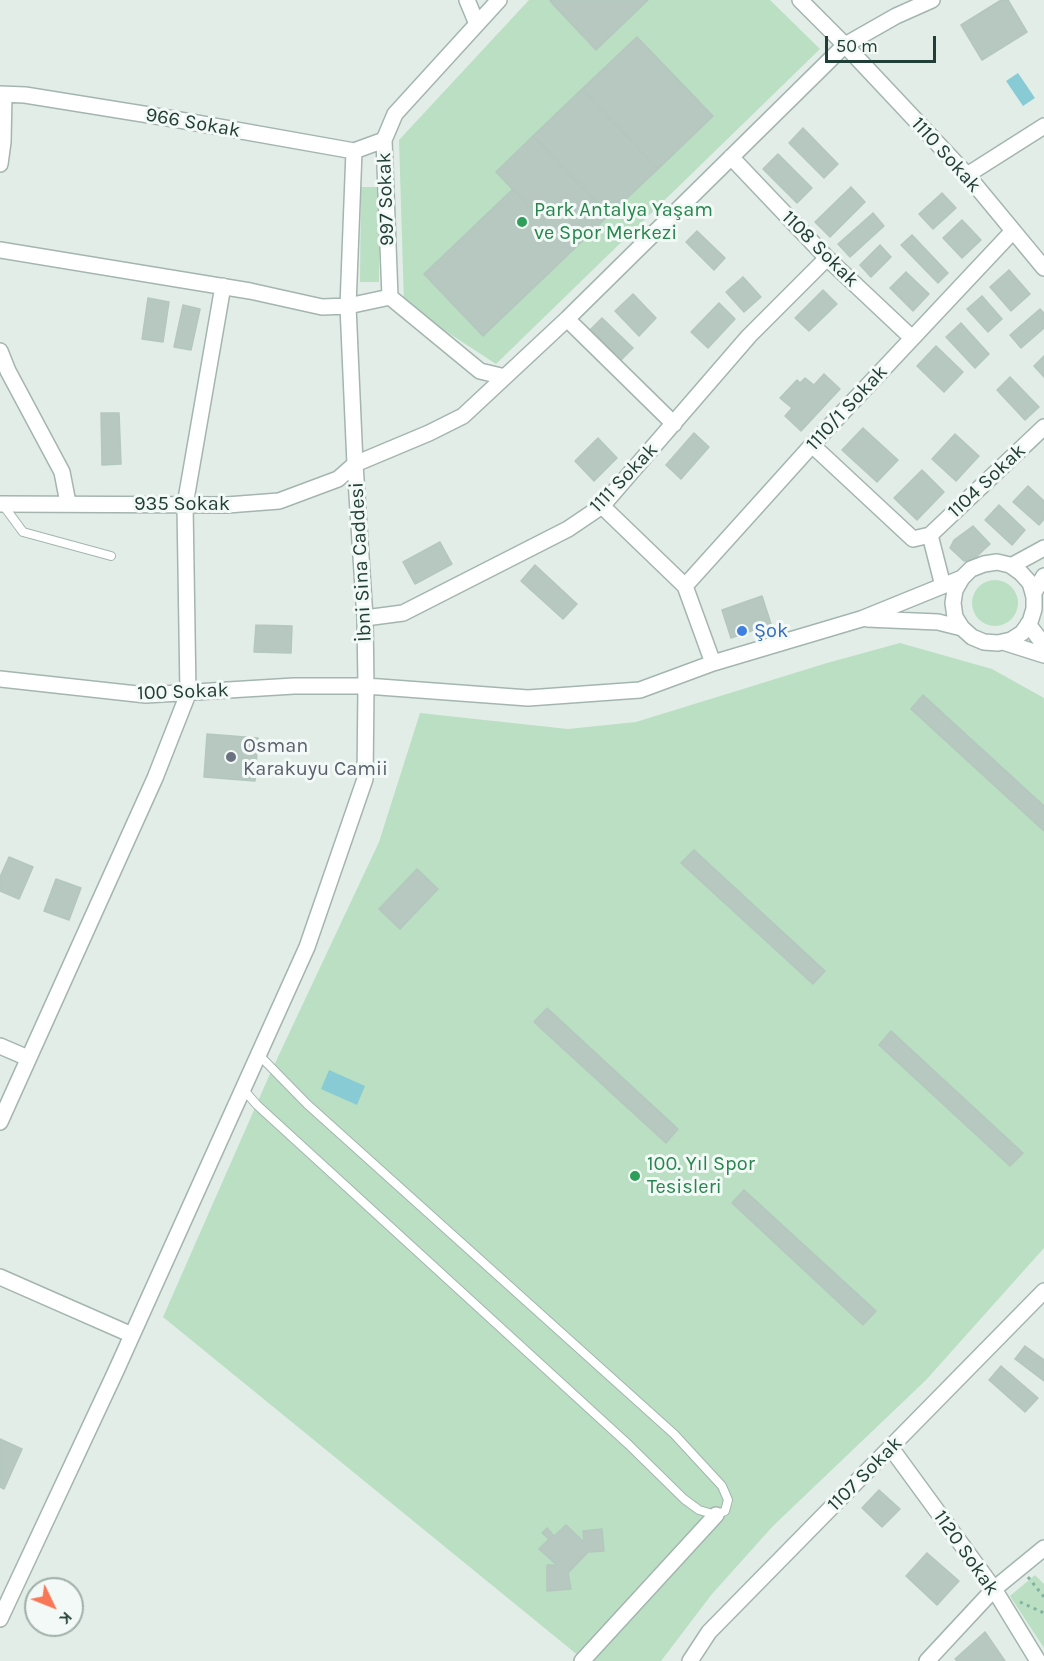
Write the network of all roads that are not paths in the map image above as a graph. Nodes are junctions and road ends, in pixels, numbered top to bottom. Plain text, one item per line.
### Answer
1 (467, 0) edge
2 (499, 0) edge
3 (800, 0) edge
4 (932, 0) edge
5 (477, 24) junction
6 (845, 45) junction
7 (2, 94) edge
8 (1044, 126) edge
9 (384, 140) junction
10 (354, 151) junction
11 (731, 157) junction
12 (0, 164) edge
13 (967, 175) junction
14 (1012, 232) junction
15 (0, 250) edge
16 (828, 258) junction
17 (1044, 268) edge
18 (223, 286) junction
19 (390, 297) junction
20 (348, 306) junction
21 (567, 319) junction
22 (912, 338) junction
23 (0, 351) edge
24 (505, 378) junction
25 (674, 424) junction
26 (1044, 427) edge
27 (812, 445) junction
28 (355, 464) junction
29 (68, 503) junction
30 (1, 504) edge
31 (185, 505) junction
32 (602, 506) junction
33 (930, 535) junction
34 (1044, 548) edge
35 (111, 556) dead end
36 (1011, 566) junction
37 (1044, 576) edge
38 (962, 578) junction
39 (685, 586) junction
40 (943, 586) junction
41 (1033, 594) junction
42 (365, 618) junction
43 (861, 619) junction
44 (1028, 624) junction
45 (962, 628) junction
46 (1003, 642) junction
47 (1044, 645) edge
48 (1044, 655) edge
49 (712, 663) junction
50 (0, 679) edge
51 (366, 686) junction
52 (188, 694) junction
53 (0, 1046) edge
54 (258, 1055) junction
55 (28, 1058) junction
56 (243, 1089) junction
57 (0, 1122) edge
58 (0, 1277) edge
59 (1044, 1291) edge
60 (132, 1335) junction
61 (891, 1449) junction
62 (716, 1515) junction
63 (1044, 1548) edge
64 (994, 1590) junction
65 (2, 1611) edge
66 (582, 1661) edge
67 (690, 1661) edge
68 (927, 1661) edge
69 (1038, 1661) edge

1 - 5 street
2 - 5 street, 997 Sokak
3 - 6 street, 1110 Sokak
4 - 6 street, İbni Sina Caddesi
5 - 9 street, 997 Sokak
6 - 11 street, İbni Sina Caddesi
6 - 13 street, 1110 Sokak
7 - 10 street, 966 Sokak
7 - 12 street
8 - 13 street
9 - 10 street
9 - 19 street, 997 Sokak
10 - 20 street
11 - 16 street, 1108 Sokak
11 - 21 street, İbni Sina Caddesi
13 - 14 street, 1110 Sokak
14 - 17 street, 1110 Sokak
14 - 22 street, 1110/1 Sokak
15 - 18 street
16 - 22 street, 1108 Sokak
16 - 25 street, 1111 Sokak
18 - 20 street
18 - 31 street
19 - 20 street
19 - 24 street
20 - 28 street
21 - 24 street, İbni Sina Caddesi
21 - 25 street
22 - 27 street, 1110/1 Sokak
23 - 29 street
24 - 28 street, İbni Sina Caddesi
25 - 32 street, 1111 Sokak
26 - 33 street, 1104 Sokak
27 - 33 street
27 - 39 street, 1110/1 Sokak
28 - 31 street, 935 Sokak
28 - 42 street, İbni Sina Caddesi
29 - 30 street, 935 Sokak
29 - 31 street, 935 Sokak
30 - 35 lane
31 - 52 street
32 - 39 street
32 - 42 street, 1111 Sokak
33 - 40 street
34 - 36 street
36 - 38 street
36 - 41 street
37 - 41 street
38 - 40 street
38 - 45 street
39 - 49 street
40 - 43 street
41 - 44 street
42 - 51 street, İbni Sina Caddesi
43 - 45 street
43 - 49 street
44 - 46 street
44 - 47 street
45 - 46 street
46 - 48 street
49 - 51 street
50 - 52 street, 100 Sokak
51 - 52 street, 100 Sokak
51 - 54 street, İbni Sina Caddesi
52 - 55 street
53 - 55 street
54 - 56 street, İbni Sina Caddesi
54 - 62 lane
55 - 57 street
56 - 60 street, İbni Sina Caddesi
56 - 62 lane
58 - 60 street
59 - 61 street, 1107 Sokak
60 - 65 street, İbni Sina Caddesi
61 - 64 street, 1120 Sokak
61 - 67 street, 1107 Sokak
62 - 66 street
63 - 64 street
64 - 68 street
64 - 69 street, 1120 Sokak

